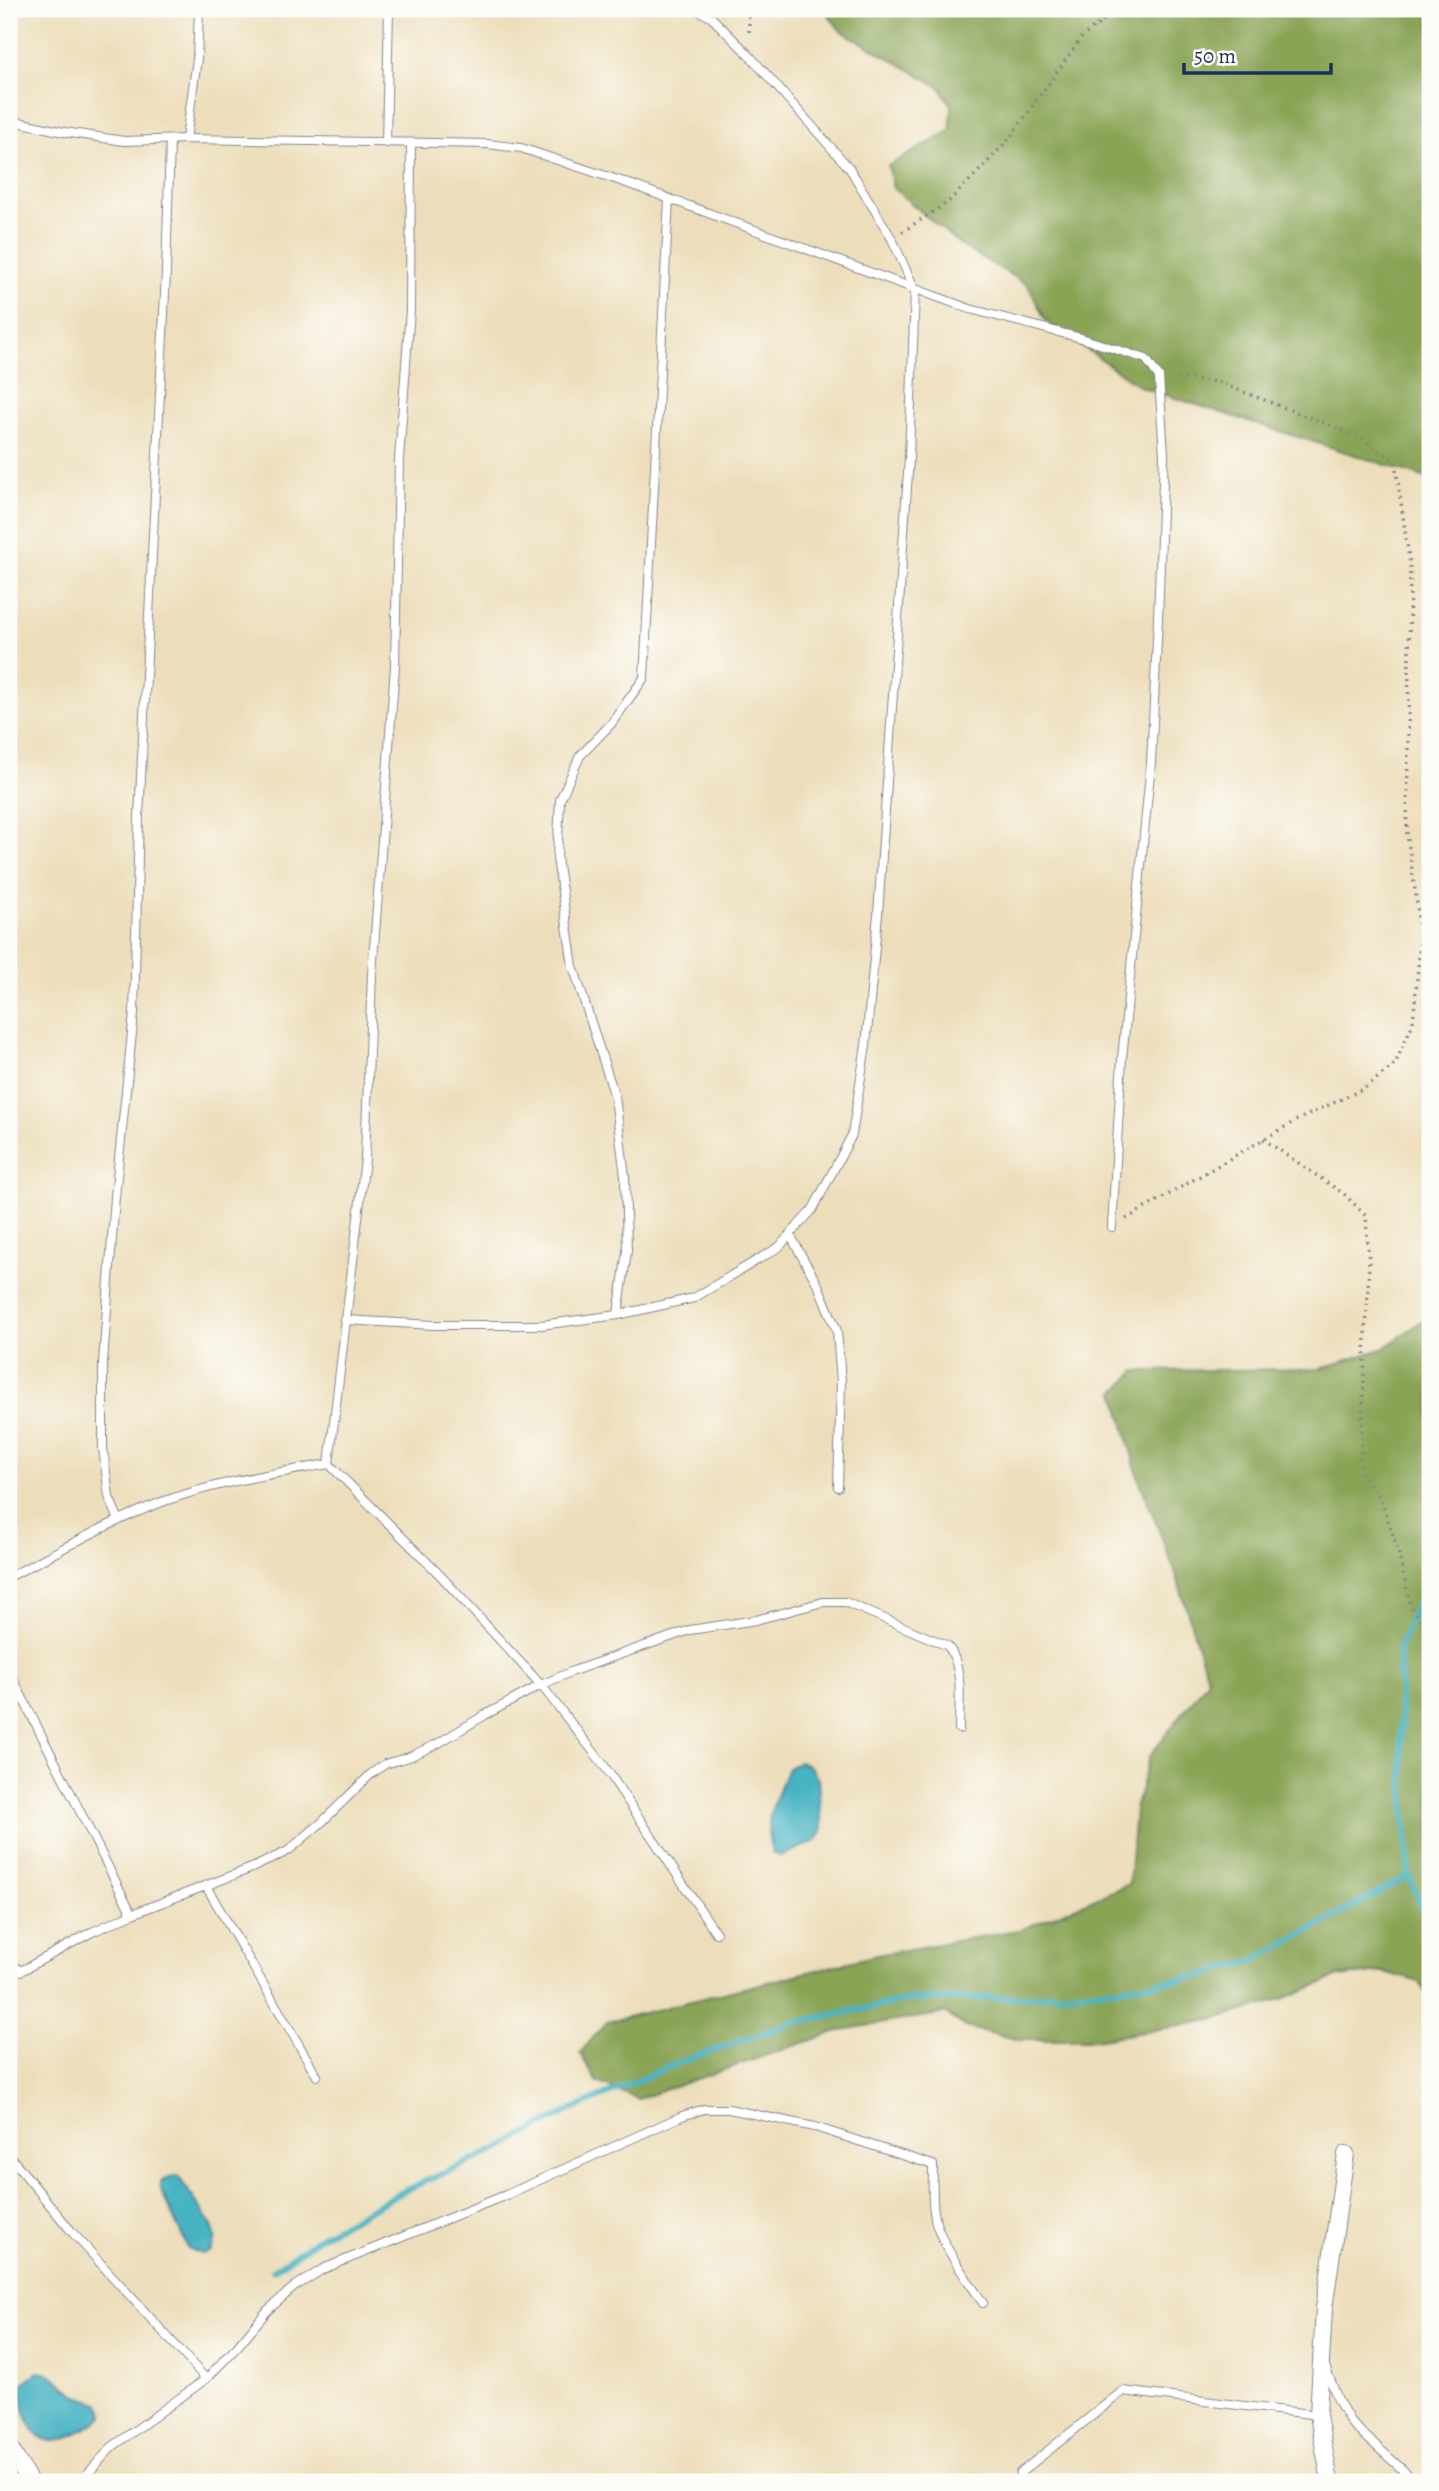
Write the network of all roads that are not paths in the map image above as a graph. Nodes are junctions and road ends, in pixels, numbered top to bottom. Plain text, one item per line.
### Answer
1 (199, 9) edge
2 (389, 9) edge
3 (696, 9) edge
4 (9, 120) edge
5 (186, 139) junction
6 (170, 141) junction
7 (386, 143) junction
8 (411, 143) junction
9 (669, 199) junction
10 (915, 290) junction
11 (1112, 1227) road end
12 (790, 1235) junction
13 (618, 1315) junction
14 (345, 1320) junction
15 (328, 1464) junction
16 (838, 1486) dead end
17 (119, 1520) junction
18 (9, 1577) edge
19 (9, 1671) edge
20 (541, 1685) junction
21 (959, 1729) dead end
22 (206, 1886) junction
23 (132, 1914) junction
24 (716, 1933) dead end
25 (9, 1962) edge
26 (317, 2076) dead end
27 (1346, 2154) dead end
28 (9, 2155) edge
29 (983, 2303) dead end
30 (1322, 2359) junction
31 (206, 2379) junction
32 (1318, 2414) junction
33 (9, 2446) edge
34 (30, 2482) edge
35 (80, 2482) edge
36 (1019, 2482) edge
37 (1330, 2482) edge
38 (1416, 2482) edge

1 - 5 lane
2 - 7 lane
3 - 10 lane
4 - 6 lane
5 - 6 lane
5 - 7 lane
6 - 17 lane
7 - 8 lane
8 - 9 lane
8 - 14 lane
9 - 10 lane
9 - 13 lane
10 - 11 lane
10 - 12 lane
12 - 13 lane
12 - 16 lane
13 - 14 lane
14 - 15 lane
15 - 17 lane
15 - 20 lane
17 - 18 lane
19 - 23 lane
20 - 21 lane
20 - 22 lane
20 - 24 lane
22 - 23 lane
22 - 26 lane
23 - 25 lane
27 - 30 street
28 - 31 lane
29 - 31 lane
30 - 32 street
30 - 38 lane
31 - 35 lane
32 - 36 lane
32 - 37 street
33 - 34 street

